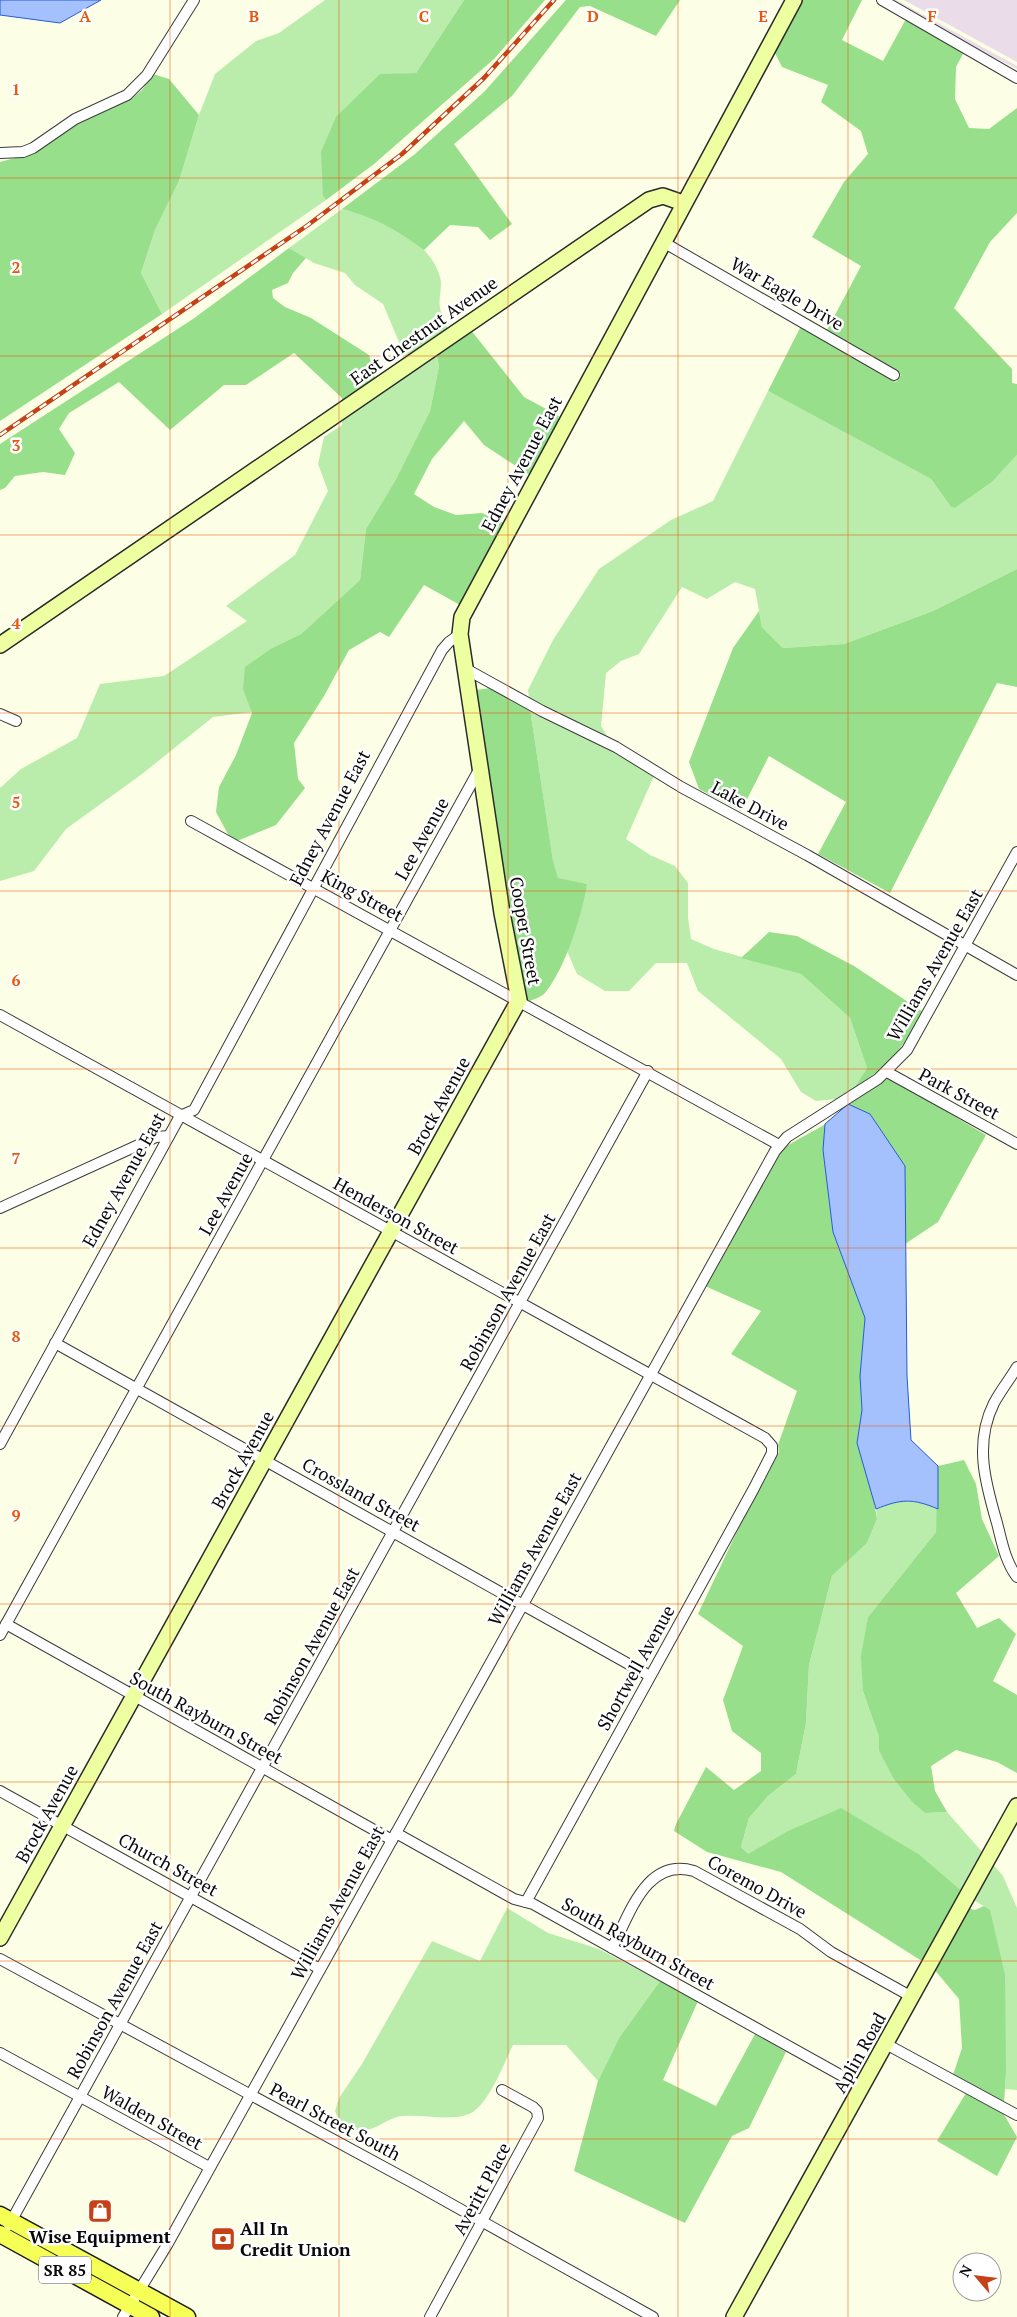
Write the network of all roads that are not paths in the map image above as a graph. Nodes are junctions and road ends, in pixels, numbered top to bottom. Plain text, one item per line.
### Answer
1 (194, 0) edge
2 (794, 0) edge
3 (882, 0) edge
4 (1017, 78) edge
5 (0, 154) edge
6 (683, 203) junction
7 (663, 242) junction
8 (894, 376) dead end
9 (460, 634) junction
10 (0, 645) edge
11 (466, 669) junction
12 (0, 714) edge
13 (16, 722) dead end
14 (480, 768) junction
15 (191, 821) dead end
16 (1017, 852) edge
17 (313, 889) junction
18 (390, 931) junction
19 (965, 946) junction
20 (1017, 975) edge
21 (519, 1000) junction
22 (0, 1015) edge
23 (648, 1072) junction
24 (887, 1072) junction
25 (180, 1116) junction
26 (169, 1136) junction
27 (1017, 1144) edge
28 (779, 1145) junction
29 (263, 1161) junction
30 (0, 1208) edge
31 (392, 1232) junction
32 (521, 1302) junction
33 (55, 1343) junction
34 (1017, 1367) edge
35 (650, 1375) junction
36 (136, 1389) junction
37 (0, 1444) edge
38 (773, 1448) joint
39 (264, 1460) junction
40 (394, 1533) junction
41 (1015, 1574) edge
42 (522, 1603) junction
43 (6, 1624) junction
44 (0, 1635) edge
45 (650, 1676) junction
46 (134, 1696) junction
47 (263, 1769) junction
48 (0, 1791) edge
49 (1017, 1806) edge
50 (61, 1826) junction
51 (394, 1836) junction
52 (192, 1897) junction
53 (526, 1902) junction
54 (0, 1938) edge
55 (612, 1948) junction
56 (0, 1959) edge
57 (320, 1969) junction
58 (912, 1998) junction
59 (120, 2025) junction
60 (886, 2044) junction
61 (0, 2053) edge
62 (862, 2087) junction
63 (502, 2090) dead end
64 (250, 2095) junction
65 (80, 2097) junction
66 (1017, 2115) edge
67 (209, 2168) junction
68 (5, 2218) edge
69 (482, 2222) junction
70 (1, 2237) edge
71 (139, 2292) junction
72 (127, 2311) edge
73 (151, 2317) edge
74 (187, 2317) edge
75 (430, 2317) edge
76 (653, 2317) edge
77 (734, 2317) edge

1 - 5 street
2 - 6 street
3 - 4 street
6 - 7 street, Edney Avenue East
6 - 10 street, East Chestnut Avenue
7 - 8 street, War Eagle Drive
7 - 9 street, Edney Avenue East
9 - 11 street, Cooper Street
9 - 17 street, Edney Avenue East
11 - 14 street, Cooper Street
11 - 19 street, Lake Drive
12 - 13 street
14 - 18 street, Lee Avenue
14 - 21 street, Cooper Street
15 - 17 street, King Street
16 - 19 street, Williams Avenue East
17 - 18 street, King Street
17 - 25 street, Edney Avenue East
18 - 21 street, King Street
18 - 29 street, Lee Avenue
19 - 20 street, Lake Drive
19 - 24 street, Williams Avenue East
21 - 23 street, Cooper Street
21 - 31 street, Brock Avenue
22 - 25 street, Henderson Street
23 - 28 street, Cooper Street
23 - 32 street, Robinson Avenue East
24 - 27 street, Park Street
24 - 28 street, Williams Avenue East
25 - 26 street, Edney Avenue East
25 - 29 street, Henderson Street
26 - 30 street
26 - 33 street, Edney Avenue East
28 - 35 street, Williams Avenue East
29 - 31 street, Henderson Street
29 - 36 street, Lee Avenue
31 - 32 street, Henderson Street
31 - 39 street, Brock Avenue
32 - 35 street, Henderson Street
32 - 40 street, Robinson Avenue East
33 - 36 street, Crossland Street
33 - 37 street, Edney Avenue East
34 - 41 street
35 - 38 street, Henderson Street
35 - 42 street, Williams Avenue East
36 - 39 street, Crossland Street
36 - 43 street, Lee Avenue
38 - 45 street, Shortwell Avenue
39 - 40 street, Crossland Street
39 - 46 street, Brock Avenue
40 - 42 street, Crossland Street
40 - 47 street, Robinson Avenue East
42 - 45 street, Crossland Street
42 - 51 street, Williams Avenue East
43 - 44 street, Lee Avenue
43 - 46 street, South Rayburn Street
45 - 53 street, Shortwell Avenue
46 - 47 street, South Rayburn Street
46 - 50 street, Brock Avenue
47 - 51 street, South Rayburn Street
47 - 52 street, Robinson Avenue East
48 - 50 street, Church Street
49 - 58 street, Aplin Road
50 - 52 street, Church Street
50 - 54 street, Brock Avenue
51 - 53 street, South Rayburn Street
51 - 57 street, Williams Avenue East
52 - 57 street, Church Street
52 - 59 street, Robinson Avenue East
53 - 55 street, South Rayburn Street
55 - 58 street, Coremo Drive
55 - 62 street, South Rayburn Street
56 - 59 street, Pearl Street South
57 - 64 street, Williams Avenue East
58 - 60 street, Aplin Road
59 - 64 street, Pearl Street South
59 - 65 street, Robinson Avenue East
60 - 62 street, Aplin Road
60 - 66 street
61 - 65 street, Walden Street
62 - 77 street, Aplin Road
63 - 69 street, Averitt Place
64 - 67 street, Williams Avenue East
64 - 69 street, Pearl Street South
65 - 67 street, Walden Street
65 - 68 street, Robinson Avenue East
67 - 71 street, Williams Avenue East
68 - 70 street, Robinson Avenue East
68 - 71 main road, SR 85
69 - 75 street, Averitt Place
69 - 76 street, Pearl Street South
70 - 72 main road, SR 85
71 - 72 street, Williams Avenue East
71 - 74 main road, SR 85
72 - 73 main road, SR 85

